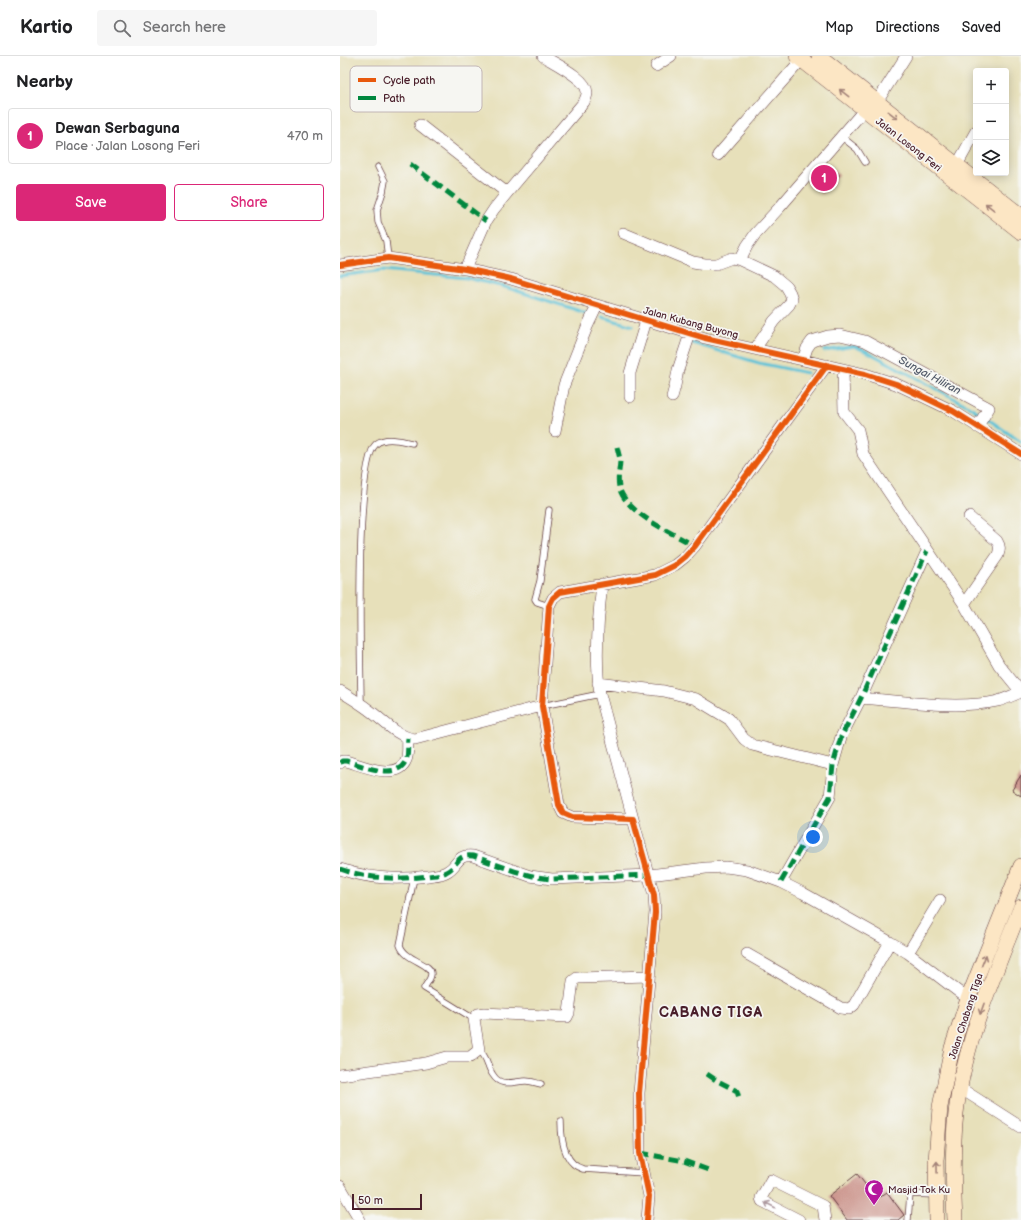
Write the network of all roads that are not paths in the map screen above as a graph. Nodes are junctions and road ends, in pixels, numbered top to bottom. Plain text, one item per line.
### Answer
1 (543, 56) edge
2 (671, 56) edge
3 (819, 56) edge
4 (906, 56) edge
5 (800, 58) edge
6 (656, 66) dead end
7 (871, 106) junction
8 (420, 125) dead end
9 (842, 136) junction
10 (973, 136) edge
11 (718, 155) dead end
12 (865, 162) dead end
13 (957, 165) junction
14 (378, 167) dead end
15 (507, 193) junction
16 (1021, 216) edge
17 (1021, 232) edge
18 (623, 233) dead end
19 (388, 258) junction
20 (740, 260) junction
21 (340, 265) edge
22 (465, 269) junction
23 (597, 306) junction
24 (646, 321) junction
25 (690, 334) junction
26 (755, 349) junction
27 (803, 360) junction
28 (827, 366) junction
29 (843, 369) junction
30 (630, 397) dead end
31 (672, 397) dead end
32 (977, 427) junction
33 (555, 431) dead end
34 (412, 443) dead end
35 (1021, 454) edge
36 (549, 510) dead end
37 (969, 517) dead end
38 (927, 550) junction
39 (602, 584) junction
40 (964, 604) junction
41 (549, 606) junction
42 (999, 665) junction
43 (1021, 679) edge
44 (598, 683) junction
45 (340, 691) edge
46 (1021, 692) edge
47 (600, 694) junction
48 (861, 698) junction
49 (361, 704) junction
50 (542, 706) junction
51 (408, 738) junction
52 (340, 763) edge
53 (833, 765) junction
54 (633, 819) junction
55 (1021, 866) edge
56 (340, 869) edge
57 (649, 875) junction
58 (414, 878) junction
59 (781, 882) junction
60 (940, 900) dead end
61 (1021, 907) edge
62 (890, 942) junction
63 (908, 953) junction
64 (747, 954) dead end
65 (650, 976) junction
66 (968, 999) junction
67 (474, 1019) junction
68 (479, 1050) junction
69 (340, 1075) edge
70 (541, 1084) dead end
71 (961, 1085) junction
72 (1021, 1119) edge
73 (561, 1121) dead end
74 (1021, 1127) edge
75 (644, 1173) junction
76 (340, 1186) edge
77 (937, 1195) junction
78 (360, 1220) edge
79 (647, 1220) edge
80 (799, 1220) edge
81 (826, 1220) edge
82 (908, 1220) edge
83 (937, 1220) edge
84 (955, 1220) edge

1 - 15 street
2 - 6 street
3 - 7 main road, Jalan Losong Feri
4 - 7 street
7 -> 5 main road, Jalan Losong Feri
5 - 11 street
7 - 9 street
7 -> 13 main road, Jalan Losong Feri
17 -> 7 main road, Jalan Losong Feri
8 - 15 street
9 - 12 lane
9 - 20 street
10 - 13 street
13 - 16 main road, Jalan Losong Feri
14 - 19 lane
15 - 22 street
18 - 20 street
19 - 21 street, Jalan Kubang Buyong
19 - 22 street, Jalan Kubang Buyong
20 - 26 street
22 - 23 street, Jalan Kubang Buyong
23 - 24 street, Jalan Kubang Buyong
23 - 33 street
24 - 25 street, Jalan Kubang Buyong
24 - 30 street
25 - 26 street, Jalan Kubang Buyong
25 - 31 street
26 - 27 street, Jalan Kubang Buyong
27 - 28 street, Jalan Kubang Buyong
27 - 32 street
28 - 29 street, Jalan Kubang Buyong
28 - 39 street
29 - 32 street, Jalan Kubang Buyong
29 - 38 street
32 - 35 street, Jalan Kubang Buyong
34 - 49 lane
36 - 41 lane
37 - 40 street
38 - 40 street
38 - 48 street
39 - 41 street
39 - 44 street
40 - 42 street
41 - 50 street
42 - 43 street
42 - 46 street
44 - 47 street
44 - 53 street
45 - 49 street
46 - 48 street
47 - 50 lane
47 - 54 street
48 - 53 street
49 - 51 street
50 - 51 street
50 - 54 street
51 - 52 street
53 - 59 street
54 - 57 street
66 -> 55 main road, Jalan Chabang Tiga
56 - 58 street
57 - 58 street
57 - 59 street
57 - 65 street
58 - 67 lane
59 - 62 street
60 - 63 street
61 -> 71 main road, Jalan Chabang Tiga
62 - 63 street
62 - 64 street
63 - 66 street
65 - 67 street
65 - 75 street
77 -> 66 main road, Jalan Chabang Tiga
67 - 68 street
68 - 69 street
68 - 70 lane
71 - 72 street
71 - 74 street
71 - 84 main road, Jalan Chabang Tiga
73 - 75 lane
75 - 79 street
76 - 78 street
77 - 82 lane
77 - 83 main road, Jalan Chabang Tiga
80 -> 81 street

